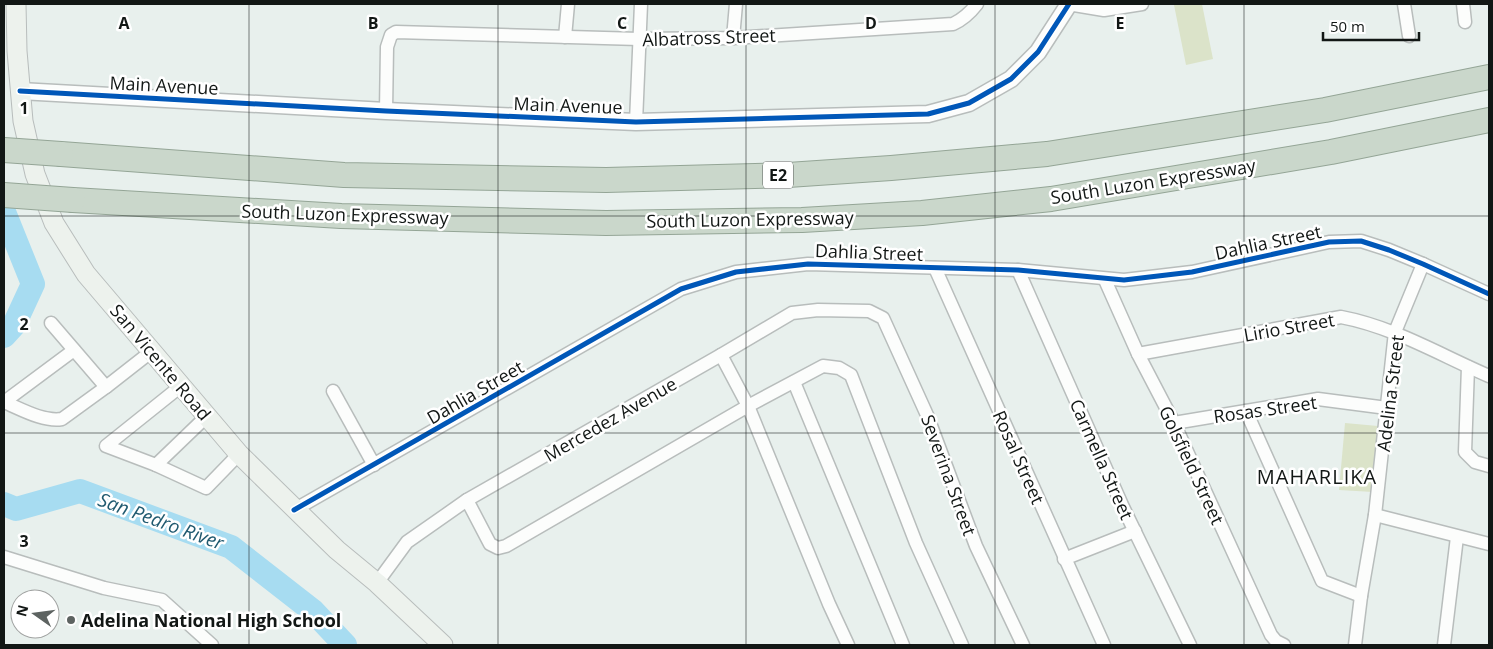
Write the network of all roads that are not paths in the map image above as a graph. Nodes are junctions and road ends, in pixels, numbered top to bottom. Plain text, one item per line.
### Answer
1 (16, 4) edge
2 (568, 4) edge
3 (641, 4) edge
4 (736, 4) edge
5 (977, 4) edge
6 (1069, 4) edge
7 (1142, 4) edge
8 (1404, 4) edge
9 (1463, 4) edge
10 (1465, 22) dead end
11 (1410, 36) dead end
12 (565, 37) junction
13 (733, 38) junction
14 (639, 39) junction
15 (1489, 78) edge
16 (20, 91) junction
17 (386, 111) junction
18 (1489, 120) edge
19 (636, 122) junction
20 (4, 150) edge
21 (4, 195) edge
22 (1424, 264) junction
23 (935, 268) junction
24 (1018, 270) junction
25 (1105, 280) junction
26 (1489, 294) edge
27 (869, 312) joint
28 (51, 323) dead end
29 (1395, 332) junction
30 (74, 350) junction
31 (152, 351) junction
32 (1138, 354) junction
33 (721, 355) junction
34 (1468, 367) junction
35 (1489, 376) edge
36 (794, 382) junction
37 (181, 386) junction
38 (106, 387) junction
39 (333, 391) dead end
40 (748, 406) junction
41 (1387, 408) junction
42 (1246, 410) junction
43 (207, 416) junction
44 (1174, 423) junction
45 (239, 454) junction
46 (156, 465) junction
47 (374, 465) junction
48 (1489, 466) edge
49 (467, 500) junction
50 (294, 510) junction
51 (1375, 516) junction
52 (1135, 531) junction
53 (1457, 536) junction
54 (1489, 544) edge
55 (4, 557) edge
56 (1064, 559) junction
57 (377, 583) junction
58 (1362, 596) junction
59 (212, 645) edge
60 (443, 645) edge
61 (848, 645) edge
62 (903, 645) edge
63 (962, 645) edge
64 (1023, 645) edge
65 (1104, 645) edge
66 (1190, 645) edge
67 (1284, 645) edge
68 (1355, 645) edge
69 (1444, 645) edge

1 - 16 main road, San Vicente Road
2 - 12 street
3 - 14 street
4 - 13 street
5 - 13 street, Albatross Street
6 - 7 street
6 - 19 street, Main Avenue
8 - 11 street
9 - 10 street
12 - 14 street, Albatross Street
12 - 17 street, Albatross Street
13 - 14 street, Albatross Street
14 - 19 street
15 - 20 highway, E2, bridge
16 - 17 street, Main Avenue
16 - 31 main road, San Vicente Road
17 - 19 street, Main Avenue
18 - 21 highway, South Luzon Expressway, bridge
22 - 25 street, Dahlia Street
22 - 26 street, Dahlia Street
22 - 29 street, Adelina Street
23 - 24 street, Dahlia Street
23 - 47 street, Dahlia Street
23 - 56 street, Rosal Street
24 - 25 street, Dahlia Street
24 - 52 street, Carmella Street
25 - 32 street, Golsfield Street
27 - 33 street, Mercedez Avenue
27 - 64 street, Severina Street
28 - 30 street
29 - 32 street, Lirio Street
29 - 34 street, Lirio Street
29 - 41 street, Adelina Street
30 - 38 street
30 - 38 street
31 - 37 main road, San Vicente Road
31 - 38 street
32 - 44 street, Golsfield Street
33 - 40 street
33 - 49 street, Mercedez Avenue
34 - 35 street, Lirio Street
34 - 48 street
36 - 40 street
36 - 62 street
36 - 63 street
37 - 43 main road, San Vicente Road
37 - 46 street
39 - 47 street
40 - 49 street
40 - 61 street
41 - 42 street, Rosas Street
41 - 51 street, Adelina Street
42 - 44 street, Rosas Street
42 - 58 street
43 - 45 main road, San Vicente Road
43 - 46 street
44 - 67 street, Golsfield Street
45 - 46 street
45 - 50 main road, San Vicente Road
47 - 50 street, Dahlia Street
49 - 57 street, Mercedez Avenue
50 - 57 main road, San Vicente Road
51 - 53 street
51 - 58 street, Adelina Street
52 - 56 street
52 - 66 street, Carmella Street
53 - 54 street
53 - 69 street
55 - 59 street
56 - 65 street, Rosal Street
57 - 60 main road, San Vicente Road
58 - 68 street, Adelina Street

